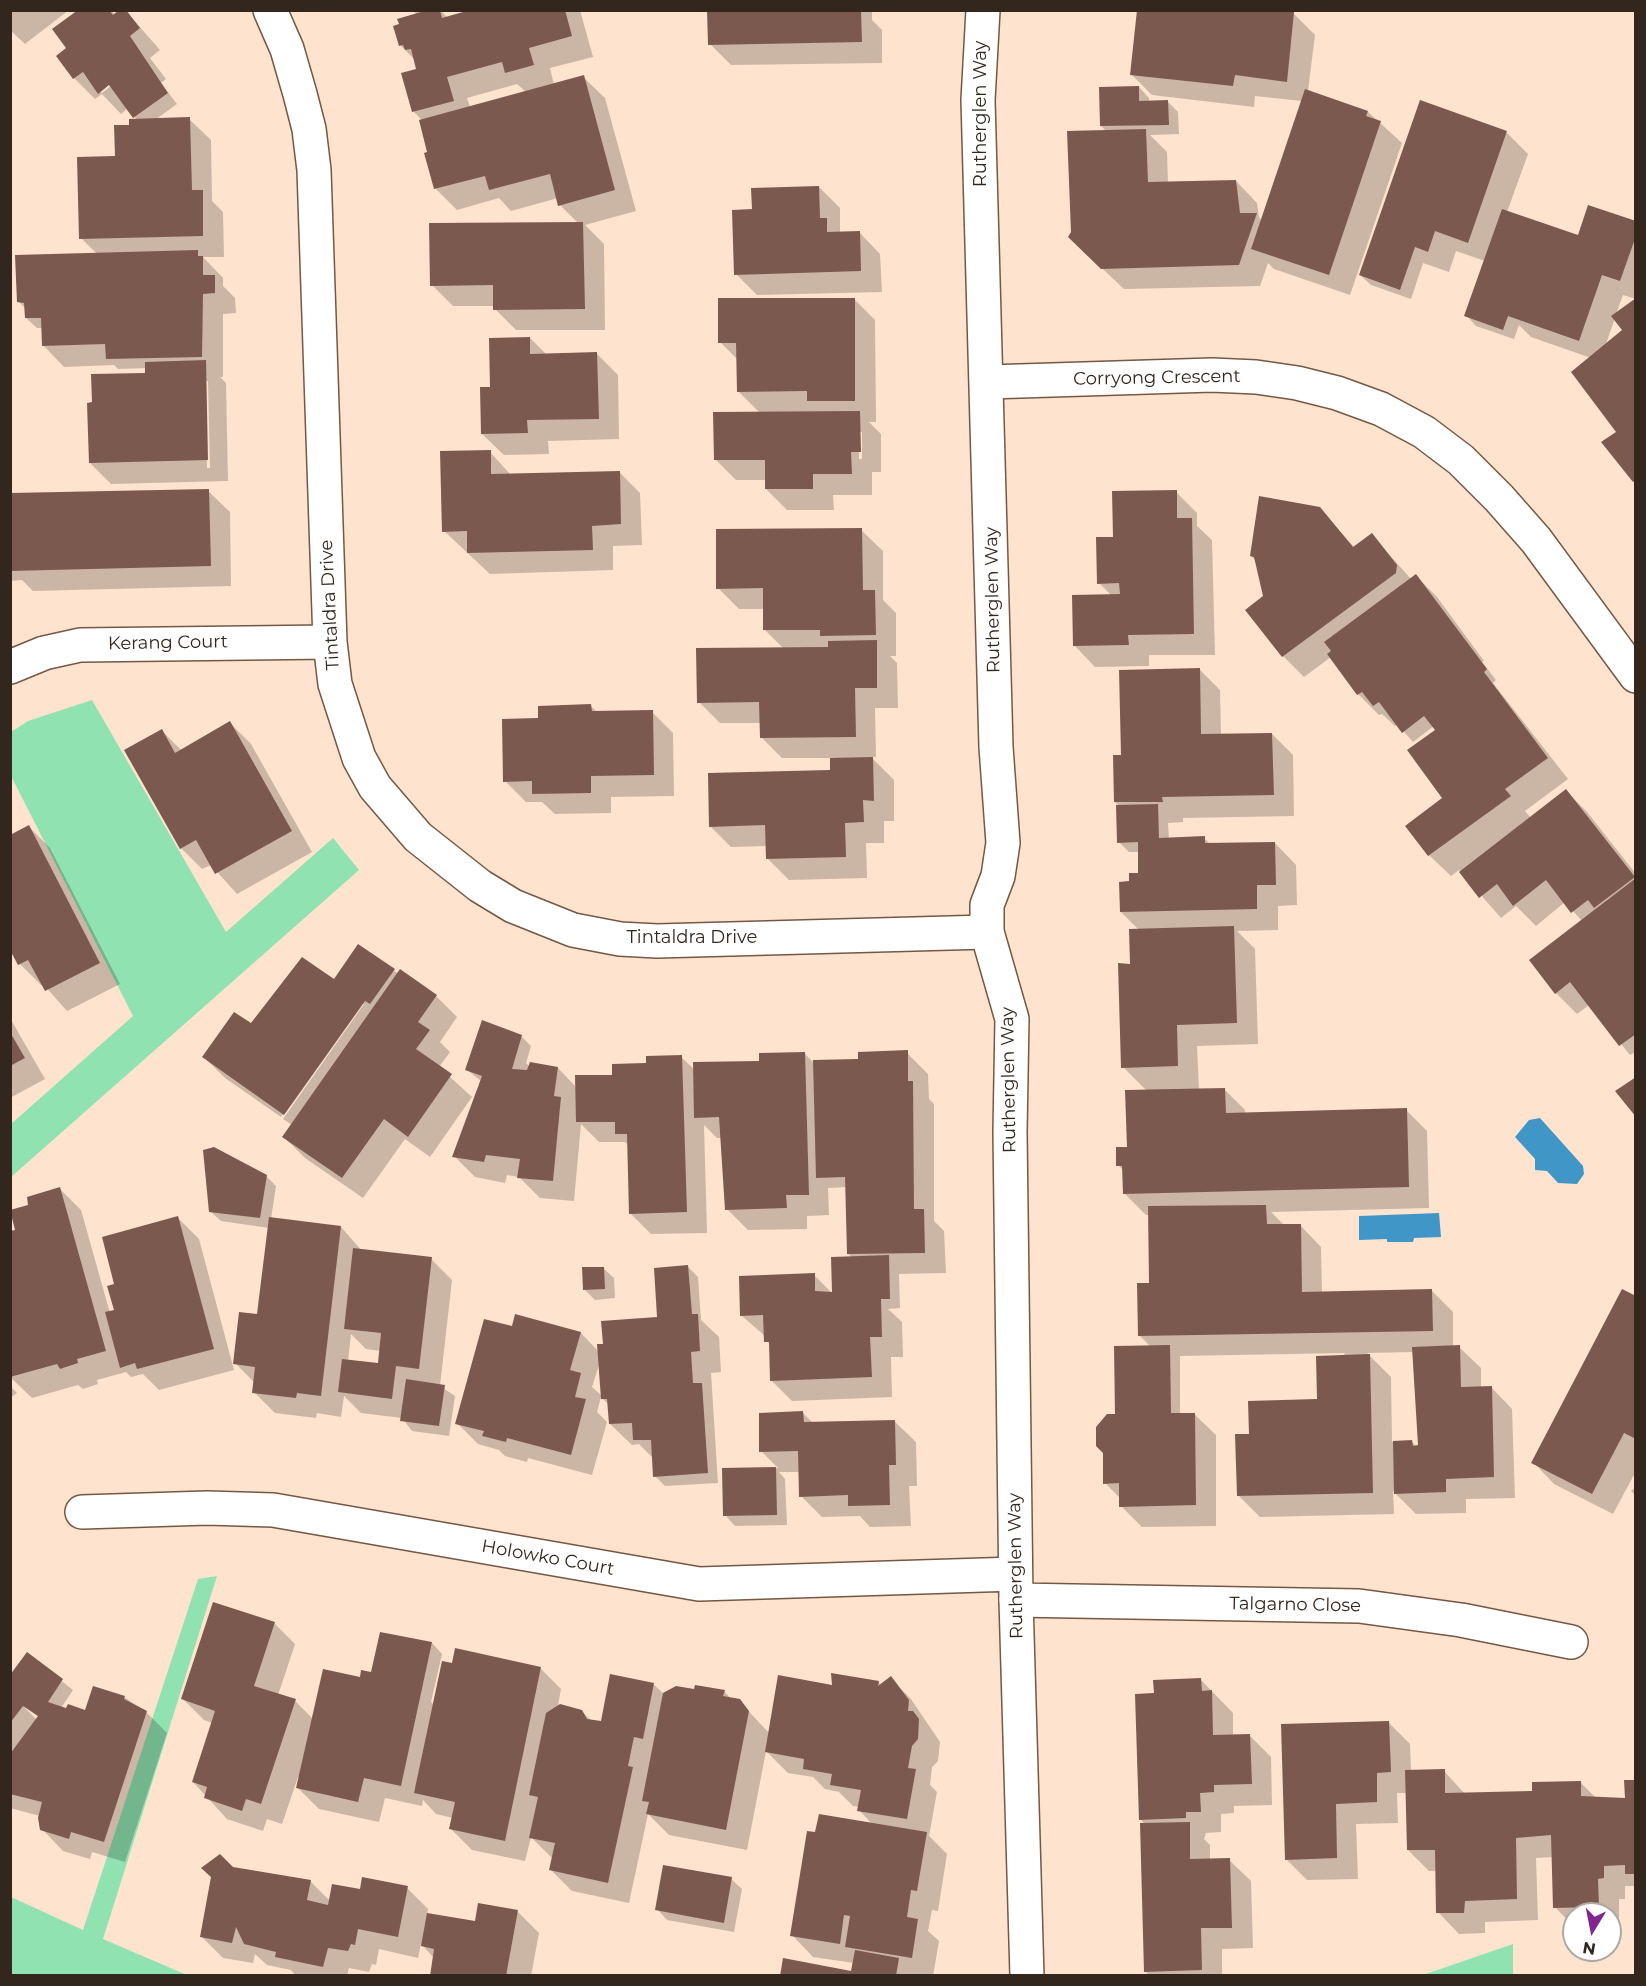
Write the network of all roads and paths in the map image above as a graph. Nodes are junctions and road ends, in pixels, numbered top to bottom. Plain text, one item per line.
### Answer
1 (270, 10) edge
2 (983, 10) edge
3 (988, 382) junction
4 (330, 642) junction
5 (10, 667) edge
6 (1635, 676) edge
7 (987, 932) junction
8 (82, 1512) dead end
9 (1016, 1587) junction
10 (1571, 1642) dead end
11 (1027, 1976) edge

1 - 4 street, Tintaldra Drive
2 - 3 street, Rutherglen Way
3 - 6 street, Corryong Crescent
3 - 7 street, Rutherglen Way
4 - 5 street, Kerang Court
4 - 7 street, Tintaldra Drive
7 - 9 street, Rutherglen Way
8 - 9 street, Holowko Court
9 - 10 street, Talgarno Close
9 - 11 street, Rutherglen Way

